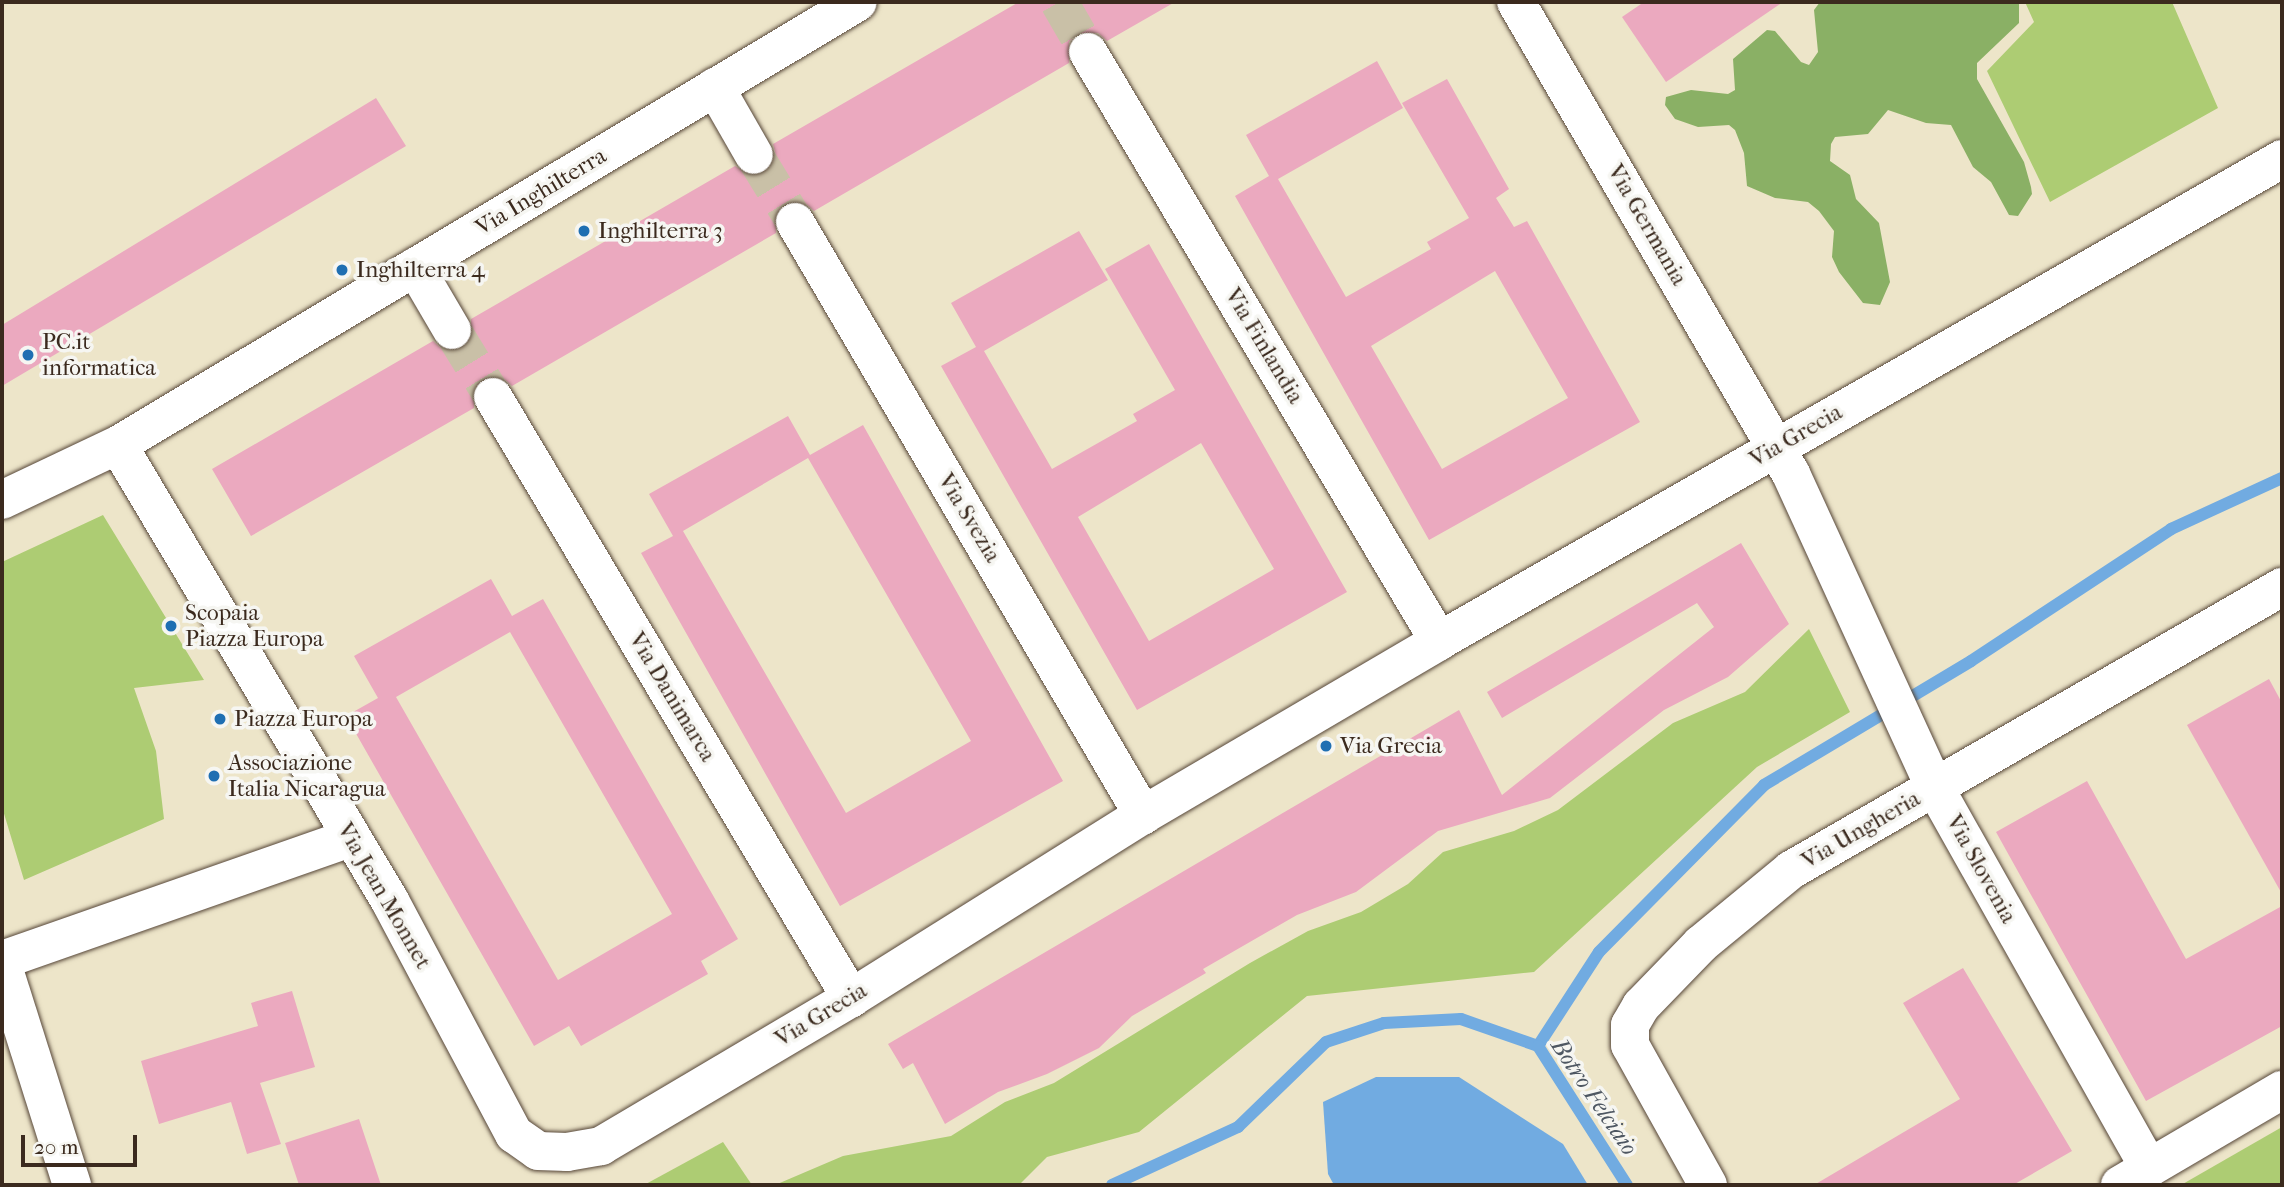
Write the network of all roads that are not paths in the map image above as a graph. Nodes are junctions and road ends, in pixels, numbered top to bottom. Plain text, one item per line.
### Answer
1 (1516, 2) edge
2 (835, 8) edge
3 (1088, 52) tunnel mouth
4 (715, 88) junction
5 (754, 155) tunnel mouth
6 (2282, 159) edge
7 (795, 222) tunnel mouth
8 (415, 267) junction
9 (452, 330) tunnel mouth
10 (493, 397) tunnel mouth
11 (118, 445) junction
12 (1776, 448) junction
13 (2, 500) edge
14 (2282, 587) edge
15 (1439, 641) junction
16 (1928, 774) junction
17 (1143, 815) junction
18 (351, 838) junction
19 (2, 962) edge
20 (851, 998) junction
21 (2282, 1090) edge
22 (513, 1134) joint
23 (2135, 1177) edge
24 (72, 1185) edge
25 (1708, 1185) edge

1 - 12 street, Via Germania
2 - 4 street, Via Inghilterra
3 - 15 street, Via Finlandia
4 - 5 street
4 - 8 street, Via Inghilterra
6 - 12 street, Via Grecia
7 - 17 street, Via Svezia
8 - 9 street
8 - 11 street, Via Inghilterra
10 - 20 street, Via Danimarca
11 - 13 street, Via Inghilterra
11 - 18 street, Via Jean Monnet
12 - 15 street, Via Grecia
12 - 16 street, Via Slovenia
14 - 16 street, Via Ungheria
15 - 17 street, Via Grecia
16 - 23 street, Via Slovenia
16 - 25 street, Via Ungheria
17 - 20 street, Via Grecia
18 - 19 street
18 - 22 street, Via Jean Monnet
19 - 24 street
20 - 22 street, Via Grecia
21 - 23 street

